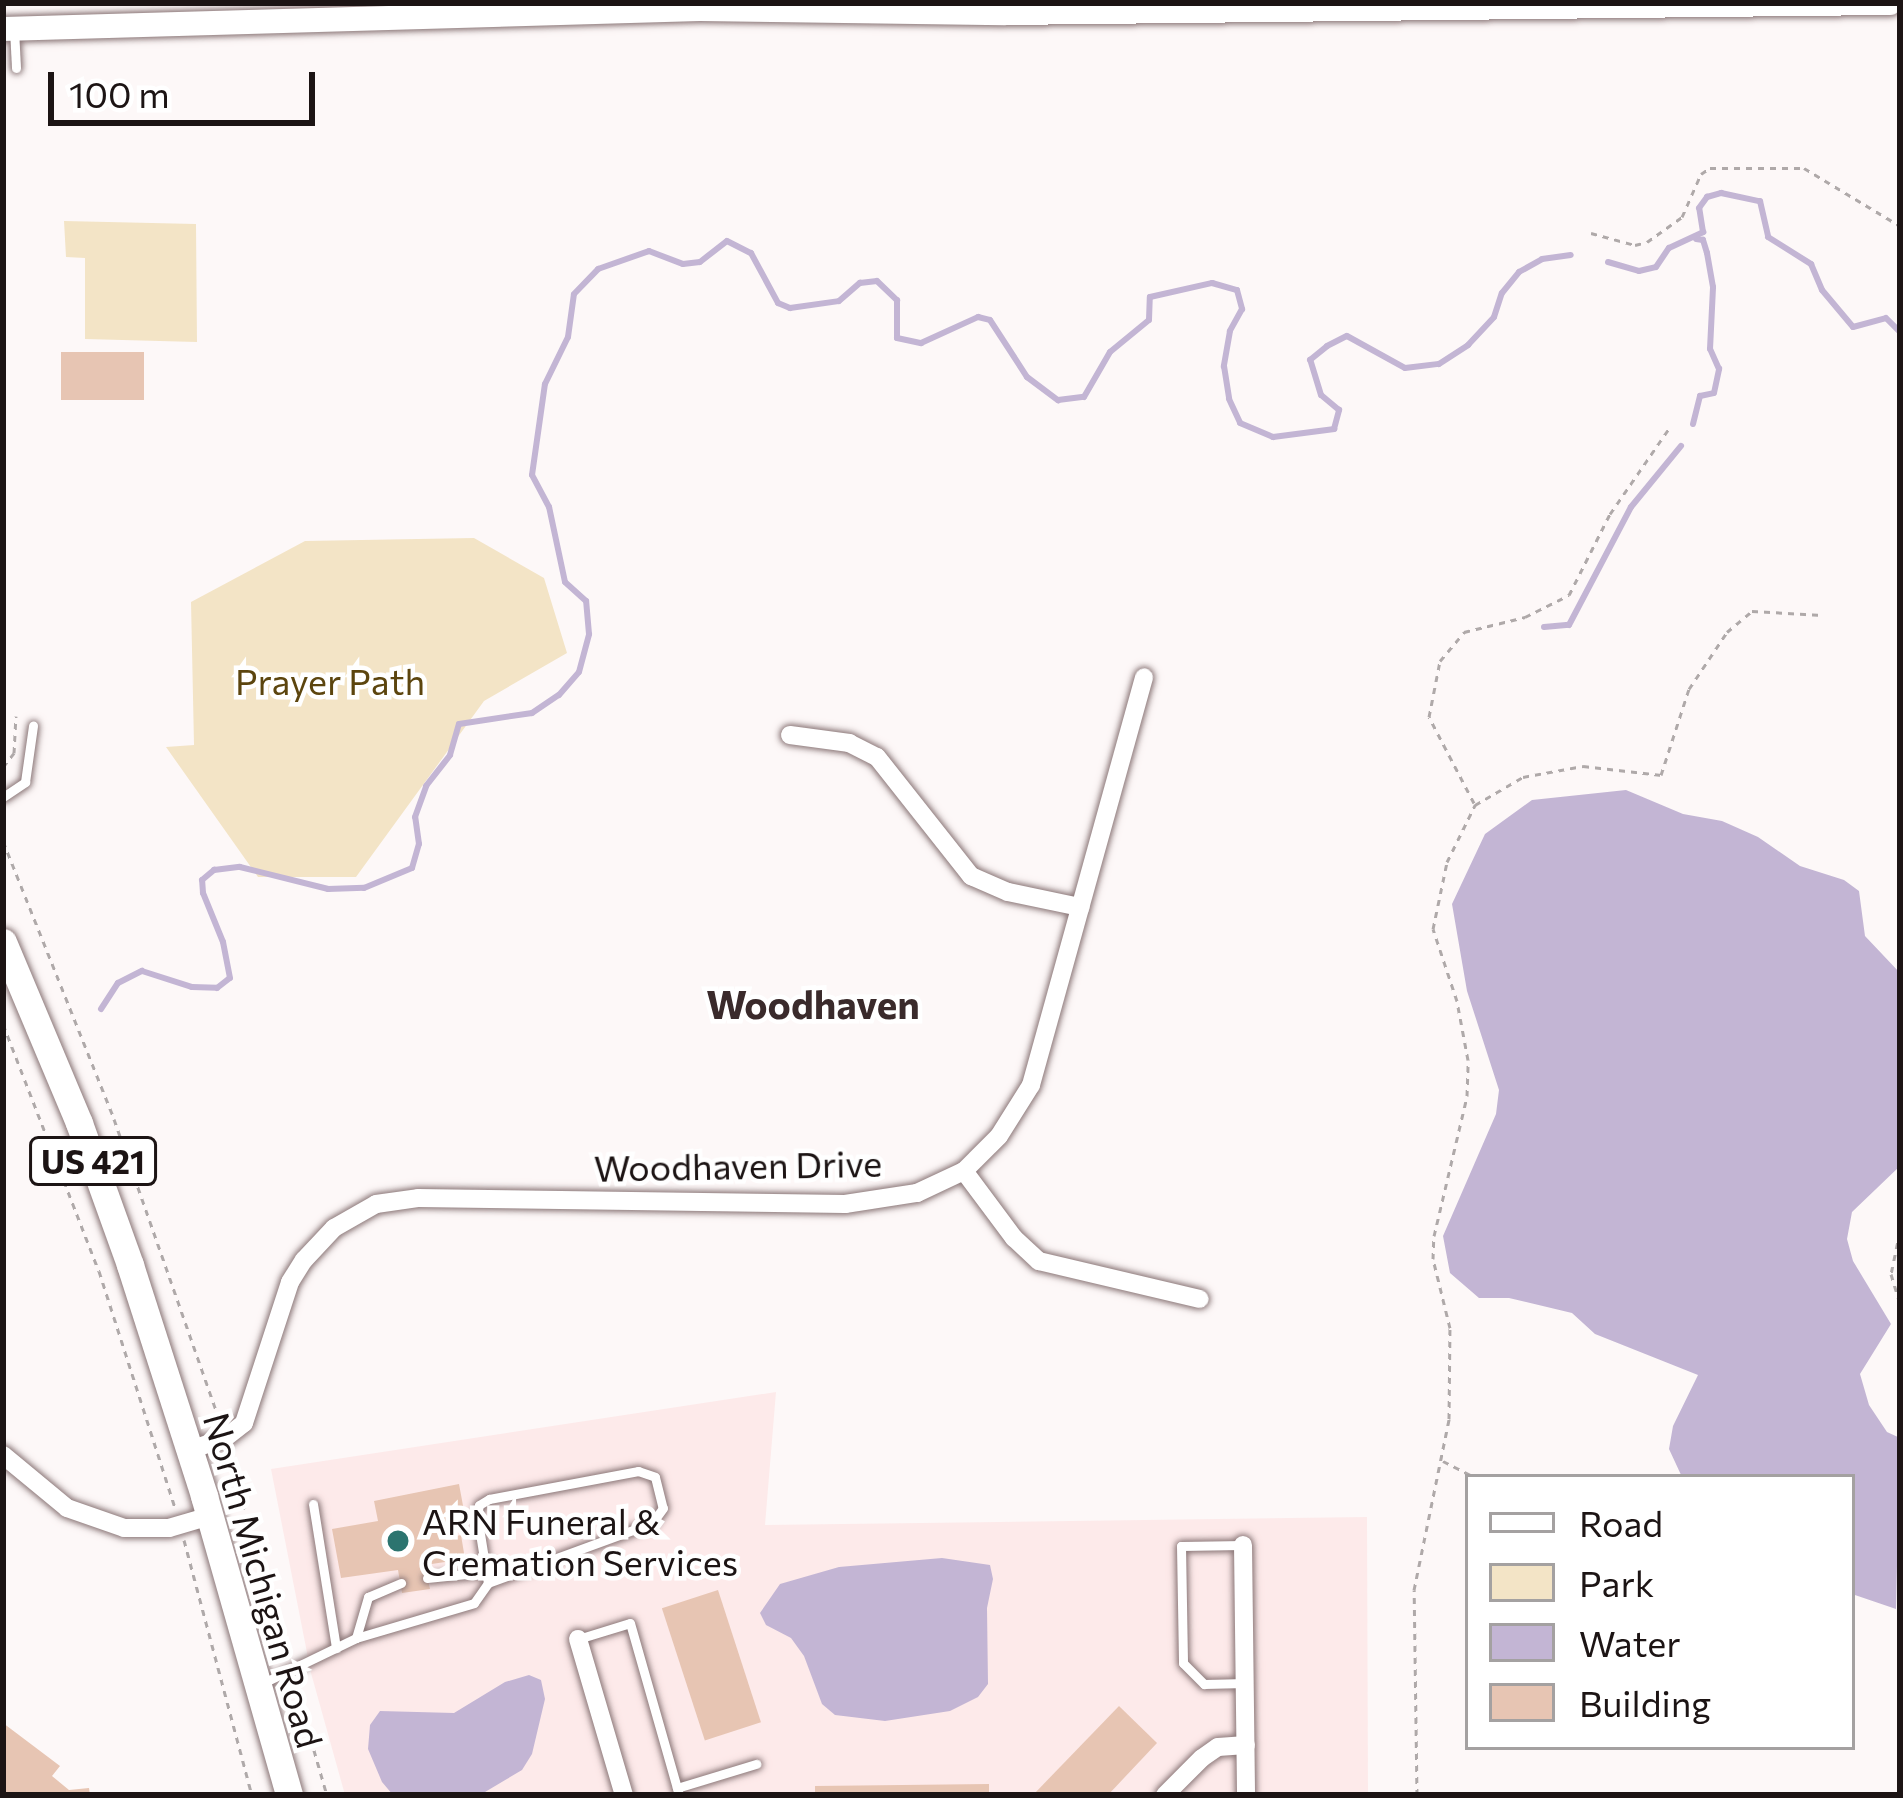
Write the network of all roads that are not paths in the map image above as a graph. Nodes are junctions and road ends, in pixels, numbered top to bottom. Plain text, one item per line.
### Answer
1 (1890, 3) edge
2 (665, 6) edge
3 (700, 6) edge
4 (1343, 6) edge
5 (1447, 6) edge
6 (8, 29) edge
7 (16, 68) dead end
8 (1144, 677) dead end
9 (33, 726) dead end
10 (790, 735) dead end
11 (3, 797) edge
12 (1080, 908) junction
13 (3, 942) edge
14 (964, 1171) junction
15 (1200, 1299) dead end
16 (190, 1450) junction
17 (3, 1455) edge
18 (313, 1504) dead end
19 (210, 1516) junction
20 (1244, 1545) joint
21 (428, 1577) dead end
22 (487, 1577) junction
23 (400, 1583) dead end
24 (356, 1638) junction
25 (578, 1639) joint
26 (336, 1648) junction
27 (1246, 1683) junction
28 (258, 1685) junction
29 (1246, 1744) junction
30 (756, 1764) dead end
31 (678, 1791) edge
32 (289, 1795) edge
33 (624, 1795) edge
34 (1165, 1795) edge
35 (1246, 1795) edge

1 - 5 main road
2 - 3 main road
2 - 6 main road
3 - 4 main road
4 - 5 main road
6 - 7 lane
8 - 12 street, Woodhaven Drive
9 - 11 lane
10 - 12 street
12 - 14 street, Woodhaven Drive
13 - 16 main road, North Michigan Road / US 421
14 - 15 street
14 - 16 street, Woodhaven Drive
16 - 19 main road, North Michigan Road / US 421
17 - 19 street
18 - 26 lane
19 - 28 main road, North Michigan Road / US 421
20 - 27 street
20 - 27 lane
21 - 22 lane
22 - 22 lane
22 - 24 lane
23 - 24 lane
24 - 26 lane
25 - 31 lane
25 - 33 street
26 - 28 lane
27 - 29 street
28 - 32 main road, North Michigan Road / US 421
29 - 34 street
29 - 35 street
30 - 31 lane

